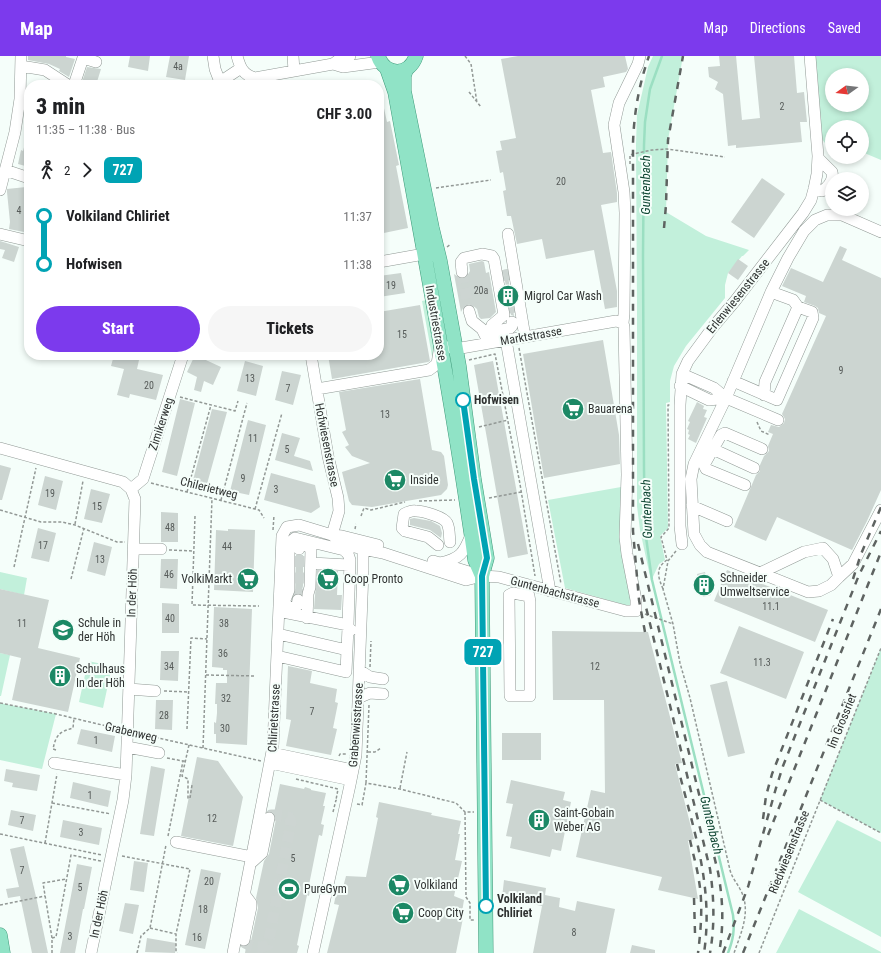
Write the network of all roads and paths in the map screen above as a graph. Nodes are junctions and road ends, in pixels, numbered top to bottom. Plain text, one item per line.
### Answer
1 (213, 56) edge
2 (237, 56) edge
3 (293, 56) edge
4 (350, 56) edge
5 (416, 56) edge
6 (465, 56) edge
7 (640, 56) edge
8 (810, 56) edge
9 (21, 61) edge
10 (96, 62) dead end
11 (382, 62) edge
12 (333, 64) junction
13 (240, 68) junction
14 (406, 70) junction
15 (294, 71) junction
16 (60, 80) edge
17 (76, 80) edge
18 (218, 80) edge
19 (223, 80) edge
20 (469, 92) dead end
21 (477, 103) junction
22 (481, 107) dead end
23 (638, 153) dead end
24 (725, 157) dead end
25 (818, 158) junction
26 (5, 170) junction
27 (24, 176) edge
28 (491, 180) dead end
29 (435, 184) dead end
30 (814, 189) junction
31 (0, 190) edge
32 (881, 232) edge
33 (0, 234) edge
34 (508, 234) dead end
35 (24, 241) edge
36 (424, 254) junction
37 (384, 261) edge
38 (494, 262) junction
39 (503, 270) tunnel mouth
40 (462, 272) tunnel mouth
41 (771, 292) junction
42 (798, 307) junction
43 (469, 311) tunnel mouth
44 (512, 322) dead end
45 (623, 323) junction
46 (521, 338) junction
47 (488, 339) junction
48 (506, 340) junction
49 (440, 345) junction
50 (455, 349) junction
51 (181, 360) edge
52 (312, 360) edge
53 (469, 360) dead end
54 (682, 374) junction
55 (733, 381) junction
56 (680, 386) junction
57 (317, 389) junction
58 (170, 395) junction
59 (764, 395) junction
60 (726, 398) junction
61 (238, 401) dead end
62 (247, 403) dead end
63 (211, 405) junction
64 (282, 413) dead end
65 (532, 416) junction
66 (520, 418) junction
67 (508, 420) junction
68 (756, 420) dead end
69 (778, 420) dead end
70 (482, 426) dead end
71 (770, 436) dead end
72 (708, 447) junction
73 (0, 448) edge
74 (762, 449) dead end
75 (38, 458) junction
76 (754, 468) dead end
77 (85, 471) junction
78 (147, 482) dead end
79 (745, 486) dead end
80 (131, 488) junction
81 (187, 492) junction
82 (521, 492) junction
83 (212, 498) junction
84 (485, 498) dead end
85 (221, 500) junction
86 (692, 506) junction
87 (255, 509) junction
88 (0, 510) edge
89 (881, 510) edge
90 (274, 515) dead end
91 (195, 516) dead end
92 (25, 518) junction
93 (264, 518) dead end
94 (727, 521) dead end
95 (75, 525) junction
96 (84, 528) junction
97 (273, 530) dead end
98 (471, 532) junction
99 (332, 535) junction
100 (450, 542) dead end
101 (682, 544) joint
102 (133, 545) junction
103 (361, 545) junction
104 (438, 545) dead end
105 (298, 549) dead end
106 (161, 550) joint
107 (194, 551) junction
108 (383, 553) junction
109 (311, 563) junction
110 (440, 563) junction
111 (349, 565) junction
112 (14, 567) dead end
113 (363, 573) junction
114 (760, 573) junction
115 (482, 576) junction
116 (535, 576) dead end
117 (839, 577) junction
118 (72, 580) dead end
119 (545, 589) junction
120 (349, 593) junction
121 (563, 594) junction
122 (298, 600) dead end
123 (530, 602) junction
124 (208, 605) junction
125 (259, 606) dead end
126 (279, 611) junction
127 (631, 612) junction
128 (307, 618) junction
129 (673, 624) junction
130 (348, 626) junction
131 (278, 634) junction
132 (207, 639) junction
133 (361, 640) junction
134 (881, 648) edge
135 (347, 650) junction
136 (277, 656) junction
137 (359, 670) junction
138 (206, 675) junction
139 (256, 676) dead end
140 (383, 679) dead end
141 (128, 689) junction
142 (155, 691) joint
143 (188, 692) junction
144 (383, 694) dead end
145 (358, 698) junction
146 (0, 704) edge
147 (74, 718) junction
148 (187, 729) dead end
149 (128, 731) junction
150 (188, 745) junction
151 (127, 746) junction
152 (204, 748) junction
153 (381, 748) dead end
154 (56, 750) dead end
155 (368, 752) dead end
156 (407, 752) dead end
157 (159, 753) joint
158 (184, 761) junction
159 (267, 762) junction
160 (56, 763) joint
161 (126, 775) junction
162 (352, 775) junction
163 (296, 779) dead end
164 (192, 785) dead end
165 (400, 788) junction
166 (820, 800) junction
167 (346, 802) junction
168 (52, 803) junction
169 (464, 812) junction
170 (474, 812) dead end
171 (120, 816) junction
172 (269, 818) dead end
173 (0, 834) edge
174 (881, 834) edge
175 (176, 842) dead end
176 (45, 843) junction
177 (114, 858) junction
178 (251, 860) junction
179 (163, 863) junction
180 (66, 878) junction
181 (245, 895) junction
182 (45, 896) junction
183 (0, 905) edge
184 (478, 920) dead end
185 (150, 928) junction
186 (176, 934) junction
187 (0, 935) edge
188 (52, 938) junction
189 (244, 940) dead end
190 (3, 953) edge
191 (52, 953) edge
192 (92, 953) edge
193 (137, 953) edge
194 (178, 953) edge
195 (233, 953) edge
196 (313, 953) edge
197 (486, 953) edge
198 (734, 953) edge
199 (759, 953) edge

1 - 18 street
2 - 13 street
3 - 15 street
4 - 12 street
5 - 14 main road, Industriestrasse
6 - 21 path
7 - 45 street
8 - 25 street, Erlenwiesenstrasse
9 - 16 street
9 - 26 street
10 - 17 street
11 - 12 street
11 - 14 main road
11 - 36 main road, Industriestrasse
12 - 15 street
13 - 15 street
13 - 19 street
14 - 50 main road, Industriestrasse
20 - 21 path
21 - 22 path
23 - 24 path
25 - 30 street, Erlenwiesenstrasse
25 - 30 street
26 - 27 street
26 - 31 street
28 - 29 path
30 - 54 street, Erlenwiesenstrasse
32 - 41 street
33 - 35 street
34 - 46 street
36 - 37 street
36 - 49 main road, Industriestrasse
38 - 39 street
38 - 40 street
38 - 47 street
41 - 42 street
41 - 55 street
42 - 59 street
42 - 59 street
43 - 47 street
44 - 47 street
45 - 46 street, Marktstrasse
45 - 127 street
46 - 48 street, Marktstrasse
46 - 65 path
47 - 48 street, Marktstrasse
47 - 50 street, Marktstrasse
48 - 66 street
49 - 50 street, Marktstrasse
49 - 57 street
49 - 98 main road, Industriestrasse
50 - 115 main road, Industriestrasse
51 - 58 street, Zimikerweg
52 - 57 street, Hofwiesenstrasse
53 - 67 path
54 - 56 street, Erlenwiesenstrasse
54 - 60 street
55 - 59 street
55 - 60 street
56 - 60 street
56 - 101 street, Erlenwiesenstrasse
57 - 99 street, Hofwiesenstrasse
58 - 63 path
58 - 80 street, Zimikerweg
60 - 69 street
60 - 72 street
61 - 63 path
62 - 85 path
63 - 81 path
64 - 87 path
65 - 66 path
65 - 121 path
66 - 67 path
66 - 119 street
67 - 70 path
67 - 82 path
68 - 71 path
72 - 74 street
72 - 76 street
72 - 79 street
72 - 86 street
73 - 75 street
75 - 77 street
75 - 92 path
77 - 80 street
77 - 95 path
78 - 81 path, Chilerietweg
80 - 102 street, In der Höh
81 - 83 path, Chilerietweg
82 - 84 path
82 - 116 path
83 - 85 path, Chilerietweg
83 - 124 path
85 - 87 path, Chilerietweg
86 - 94 street
86 - 114 street
87 - 93 path
88 - 92 path
89 - 117 street
90 - 97 path
91 - 107 path
92 - 95 path
92 - 112 path
95 - 96 path
96 - 102 path
96 - 118 path
98 - 110 street
98 - 115 main road, Industriestrasse
99 - 103 street, Chlirietstrasse
99 - 126 street, Chlirietstrasse
100 - 104 street
101 - 129 path
102 - 106 street
102 - 141 street, In der Höh
103 - 108 street, Chlirietstrasse
103 - 110 street, Chlirietstrasse
103 - 113 street, Grabenwisstrasse
105 - 109 street
106 - 107 path
107 - 124 path
108 - 113 street
108 - 115 street, Chlirietstrasse
109 - 111 street
109 - 128 street
110 - 115 street, Chlirietstrasse
111 - 120 street
111 - 122 street
113 - 120 street
113 - 133 street, Grabenwisstrasse
114 - 117 street
114 - 117 street
115 - 119 street, Guntenbachstrasse
115 - 197 main road, Industriestrasse
119 - 121 street, Guntenbachstrasse
119 - 123 street
120 - 130 street
121 - 127 street, Guntenbachstrasse
123 - 123 street
124 - 125 path
124 - 132 path
126 - 128 street
126 - 131 street, Chlirietstrasse
127 - 129 path
128 - 130 street
129 - 198 path
130 - 133 street
130 - 135 street
131 - 135 street
131 - 136 street, Chlirietstrasse
132 - 138 path
132 - 143 path
133 - 137 street, Grabenwisstrasse
134 - 166 path, Im Grossriet
135 - 136 street
136 - 159 street, Chlirietstrasse
137 - 140 street
137 - 145 street, Grabenwisstrasse
138 - 139 path
138 - 152 path
141 - 142 street
141 - 149 street, In der Höh
142 - 143 path
143 - 148 path
144 - 145 street
145 - 162 street, Grabenwisstrasse
146 - 147 path, Grabenweg
147 - 149 path, Grabenweg
147 - 154 path
149 - 150 path, Grabenweg
149 - 151 street, In der Höh
150 - 152 path, Grabenweg
150 - 158 path
151 - 157 street
151 - 161 street, In der Höh
152 - 159 path, Grabenweg
153 - 155 path
156 - 165 path
157 - 158 path
158 - 164 path
158 - 179 path
159 - 162 street
159 - 178 street, Chlirietstrasse
160 - 161 street
160 - 168 path
161 - 171 street, In der Höh
162 - 167 street, Grabenwisstrasse
163 - 167 path
165 - 167 path
165 - 169 path
166 - 174 path, Riedwiesenstrasse
166 - 199 path, Riedwiesenstrasse
167 - 196 street, Grabenwisstrasse
168 - 171 path
168 - 176 path
169 - 170 path
169 - 184 path
171 - 177 street, In der Höh
172 - 178 street
173 - 176 path
175 - 178 street
176 - 177 path
177 - 179 path
177 - 180 path
177 - 192 street, In der Höh
178 - 181 street, Chlirietstrasse
179 - 185 path
179 - 186 path
180 - 182 path
180 - 188 path
181 - 189 street
181 - 195 street, Chlirietstrasse
182 - 183 path
182 - 188 path
185 - 186 path
185 - 193 path
186 - 194 path
187 - 190 main road
188 - 191 path

